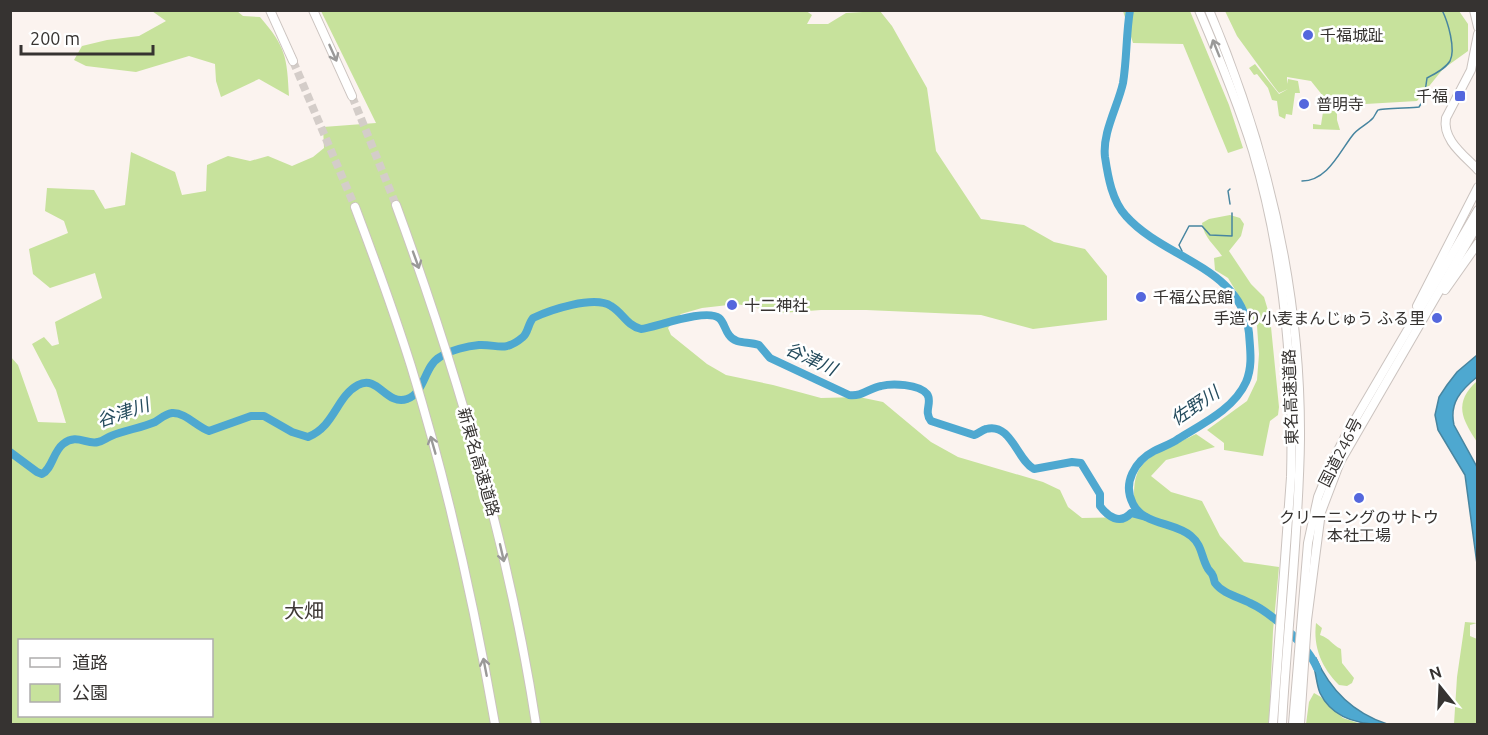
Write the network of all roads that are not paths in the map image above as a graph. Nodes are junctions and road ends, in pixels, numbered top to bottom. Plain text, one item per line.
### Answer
1 (270, 10) edge
2 (313, 10) edge
3 (1199, 10) edge
4 (1209, 10) edge
5 (1474, 10) edge
6 (1478, 27) edge
7 (1478, 34) edge
8 (293, 61) tunnel mouth
9 (352, 96) tunnel mouth
10 (1478, 170) edge
11 (1478, 186) edge
12 (396, 205) tunnel mouth
13 (355, 207) tunnel mouth
14 (1478, 210) edge
15 (1478, 224) edge
16 (1478, 243) edge
17 (1418, 326) junction
18 (1382, 376) junction
19 (1304, 618) junction
20 (1298, 697) junction
21 (495, 724) edge
22 (536, 724) edge
23 (1273, 724) edge
24 (1282, 724) edge
25 (1293, 724) edge
26 (1300, 724) edge

1 - 8 highway
2 -> 9 highway
23 -> 3 highway, 東名高速道路
4 - 24 highway, 東名高速道路
5 - 6 main road
7 - 10 main road
11 - 18 highway
12 -> 22 highway, 新東名高速道路
21 -> 13 highway
14 - 18 highway, 国道246号
15 - 17 highway, 国道246号
16 - 17 highway
17 - 19 highway, 国道246号
18 - 19 highway, 国道246号
19 - 20 highway, 国道246号
20 - 25 highway, 国道246号
20 - 26 highway, 国道246号

